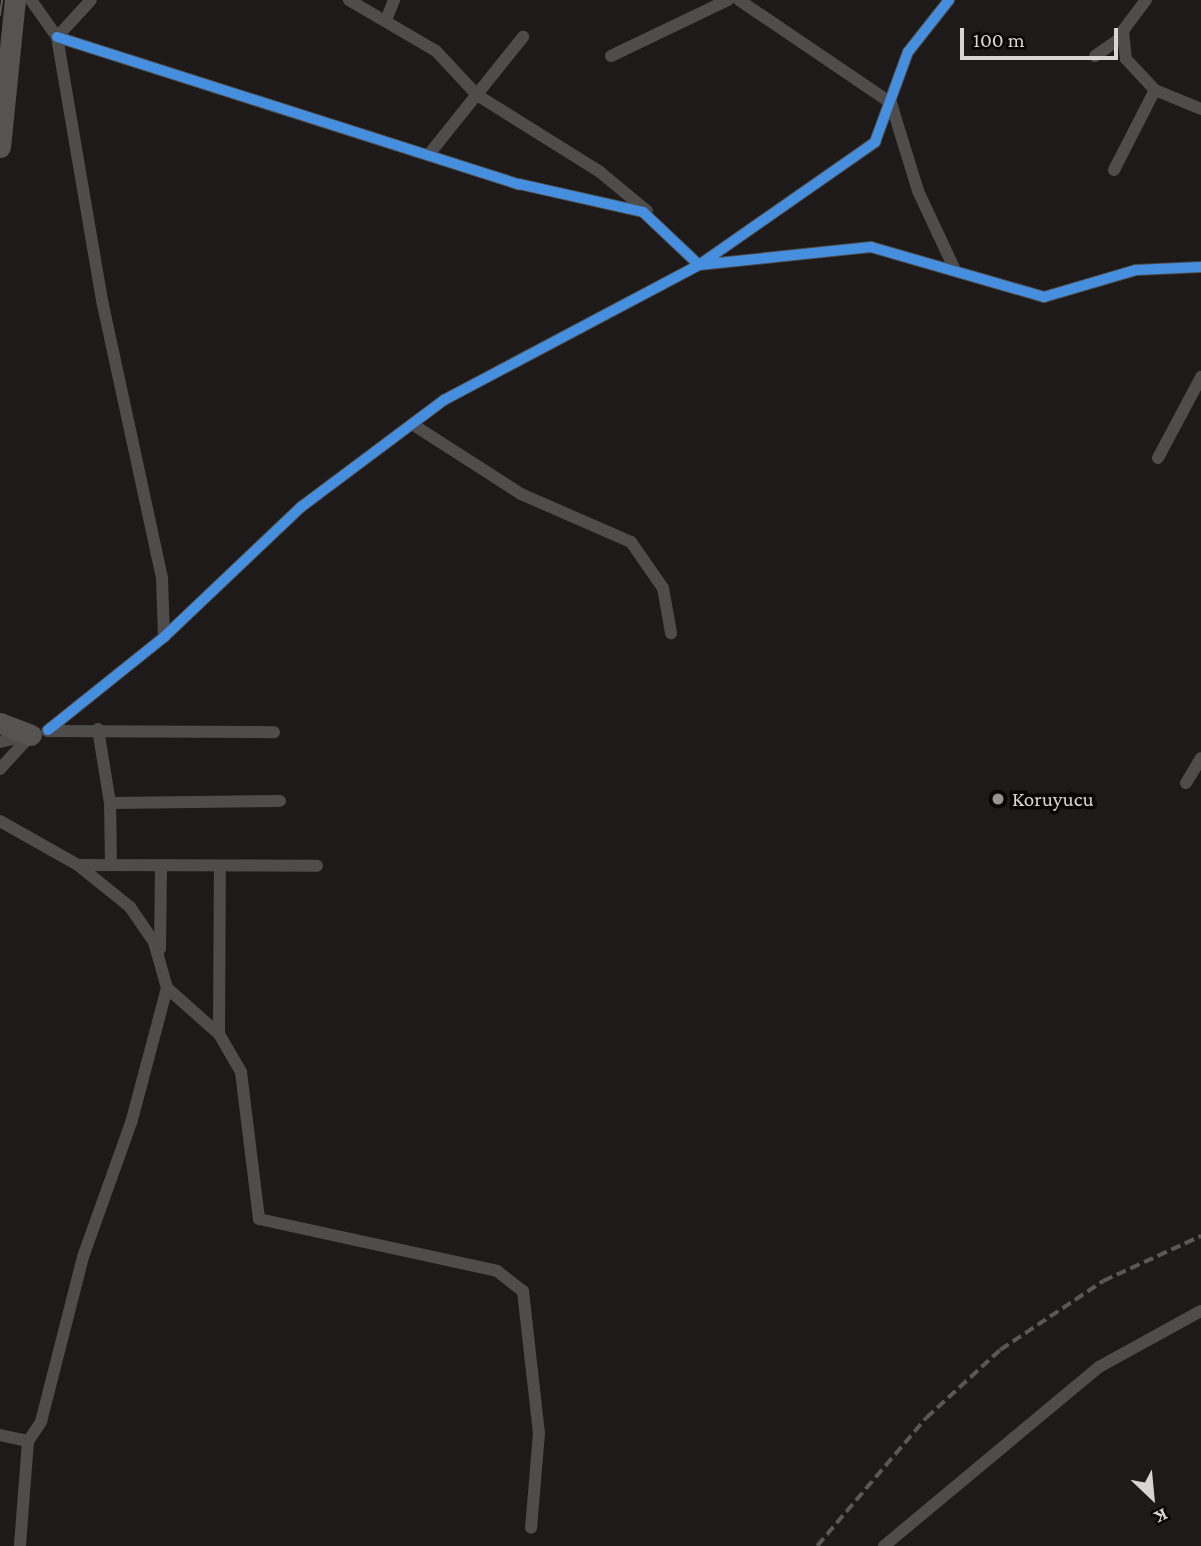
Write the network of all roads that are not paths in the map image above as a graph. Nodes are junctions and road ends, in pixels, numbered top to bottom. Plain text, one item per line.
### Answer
1 (15, 0) edge
2 (31, 0) edge
3 (91, 0) edge
4 (349, 0) edge
5 (394, 0) edge
6 (728, 0) edge
7 (739, 0) edge
8 (1146, 0) edge
9 (947, 1) edge
10 (387, 20) junction
11 (57, 37) junction
12 (523, 37) dead end
13 (1122, 37) junction
14 (611, 56) dead end
15 (1095, 56) dead end
16 (1154, 90) junction
17 (477, 94) junction
18 (891, 103) junction
19 (1201, 109) edge
20 (0, 147) edge
21 (430, 153) junction
22 (1114, 170) dead end
23 (650, 215) junction
24 (699, 265) junction
25 (1201, 267) edge
26 (954, 268) junction
27 (1201, 377) edge
28 (412, 424) junction
29 (1158, 458) dead end
30 (671, 634) dead end
31 (164, 637) junction
32 (0, 723) edge
33 (98, 729) junction
34 (274, 732) dead end
35 (40, 733) junction
36 (0, 742) edge
37 (1201, 758) edge
38 (0, 769) edge
39 (1186, 783) dead end
40 (280, 801) dead end
41 (110, 803) junction
42 (0, 821) edge
43 (78, 865) junction
44 (111, 865) junction
45 (161, 866) junction
46 (220, 866) junction
47 (317, 866) dead end
48 (160, 957) junction
49 (167, 988) junction
50 (219, 1034) junction
51 (1201, 1311) edge
52 (0, 1435) edge
53 (28, 1441) junction
54 (531, 1528) dead end
55 (20, 1546) edge
56 (884, 1546) edge

1 - 20 highway
2 - 11 street
3 - 11 street
4 - 10 street
5 - 10 street
6 - 14 street
7 - 18 street
8 - 13 street
9 - 18 street
10 - 17 street
11 - 21 street
11 - 31 street
12 - 17 street
13 - 15 street
13 - 16 street
16 - 19 street
16 - 22 street
17 - 21 street
17 - 23 street
18 - 24 street
18 - 26 street
21 - 23 street
23 - 24 street
24 - 26 street
24 - 28 street
25 - 26 street
27 - 29 street
28 - 30 street
28 - 31 street
31 - 35 street
32 - 35 highway
33 - 34 street
33 - 35 street
33 - 41 street
35 - 36 street
35 - 38 street
37 - 39 street
40 - 41 street
41 - 44 street
42 - 43 street
43 - 44 street
43 - 48 street
44 - 45 street
45 - 46 street
45 - 48 street
46 - 47 street
46 - 50 street
48 - 49 street
49 - 50 street
49 - 53 street
50 - 54 street
51 - 56 street
52 - 53 street
53 - 55 street

